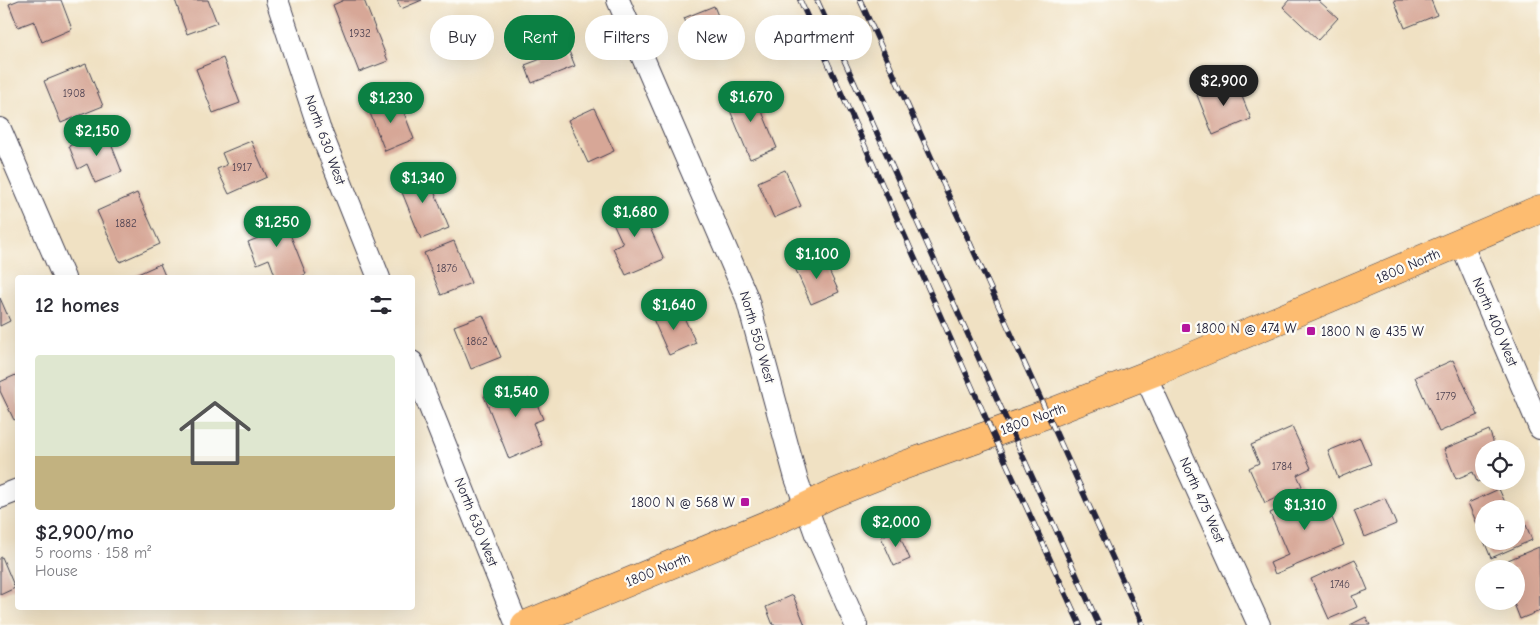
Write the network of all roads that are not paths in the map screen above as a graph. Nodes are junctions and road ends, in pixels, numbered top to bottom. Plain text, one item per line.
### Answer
1 (277, 0) edge
2 (618, 0) edge
3 (0, 129) edge
4 (1540, 209) edge
5 (1461, 243) junction
6 (63, 275) edge
7 (378, 275) edge
8 (415, 370) edge
9 (1145, 376) junction
10 (1540, 428) edge
11 (15, 491) edge
12 (0, 497) edge
13 (806, 506) junction
14 (517, 625) edge
15 (525, 625) edge
16 (856, 625) edge
17 (1259, 625) edge

1 - 7 street, North 630 West
2 - 13 street, North 550 West
3 - 6 street
4 - 5 main road, 1800 North
5 - 9 main road, 1800 North
5 - 10 street, North 400 West
8 - 14 street, North 630 West
9 - 13 main road, 1800 North
9 - 17 street, North 475 West
11 - 12 street
13 - 15 main road, 1800 North
13 - 16 street, North 550 West

